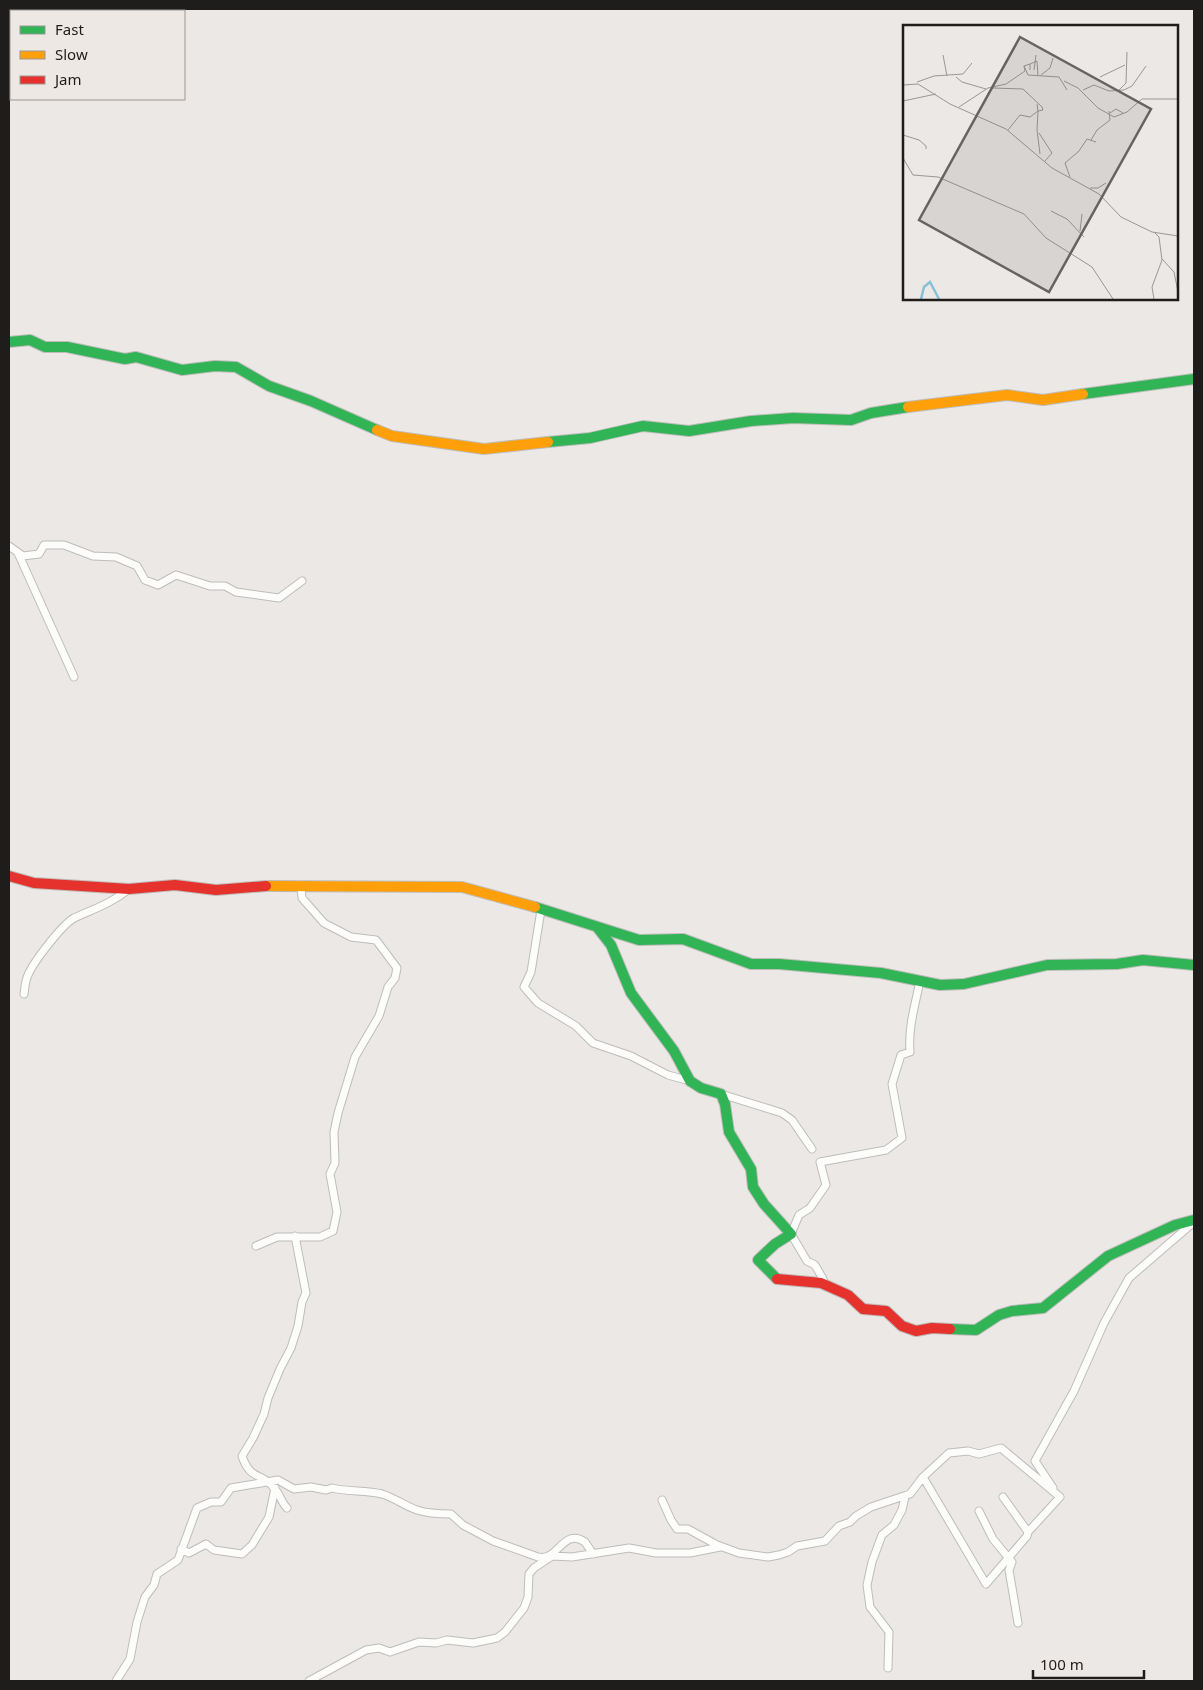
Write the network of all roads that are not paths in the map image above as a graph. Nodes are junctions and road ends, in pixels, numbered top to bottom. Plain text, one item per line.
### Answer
1 (9, 342) edge
2 (1194, 379) edge
3 (9, 546) edge
4 (18, 552) junction
5 (302, 580) dead end
6 (74, 677) dead end
7 (9, 876) edge
8 (301, 887) junction
9 (129, 889) junction
10 (541, 910) junction
11 (597, 927) junction
12 (1194, 965) edge
13 (920, 981) junction
14 (24, 994) dead end
15 (690, 1081) junction
16 (721, 1094) junction
17 (812, 1149) dead end
18 (1194, 1221) edge
19 (790, 1234) junction
20 (295, 1236) junction
21 (256, 1246) dead end
22 (821, 1283) junction
23 (1035, 1461) junction
24 (1025, 1468) junction
25 (923, 1477) junction
26 (268, 1482) junction
27 (275, 1488) junction
28 (904, 1497) junction
29 (1003, 1497) dead end
30 (1060, 1497) junction
31 (662, 1500) dead end
32 (287, 1508) dead end
33 (978, 1511) dead end
34 (1028, 1532) junction
35 (725, 1547) junction
36 (181, 1549) junction
37 (593, 1554) junction
38 (552, 1556) junction
39 (1008, 1558) junction
40 (1018, 1623) dead end
41 (888, 1668) dead end
42 (116, 1681) edge
43 (309, 1681) edge

1 - 2 street
3 - 4 street
4 - 5 street
4 - 6 street
7 - 9 street
8 - 9 street
8 - 10 street
8 - 20 street
9 - 14 street
10 - 11 street
10 - 15 street
11 - 13 street
11 - 15 street
12 - 13 street
13 - 19 street
15 - 16 street
16 - 17 street
16 - 19 street
18 - 22 street
18 - 23 street
19 - 22 street
19 - 22 street
20 - 21 street
20 - 26 street
23 - 24 street
23 - 30 street
24 - 25 street
24 - 30 street
25 - 28 street
25 - 39 street
26 - 27 street
26 - 36 street
26 - 38 street
27 - 32 street
27 - 36 street
28 - 35 street
28 - 41 street
29 - 34 street
30 - 34 street
31 - 35 street
33 - 39 street
34 - 39 street
35 - 37 street
36 - 42 street
37 - 38 street
37 - 38 street
38 - 43 street
39 - 40 street

